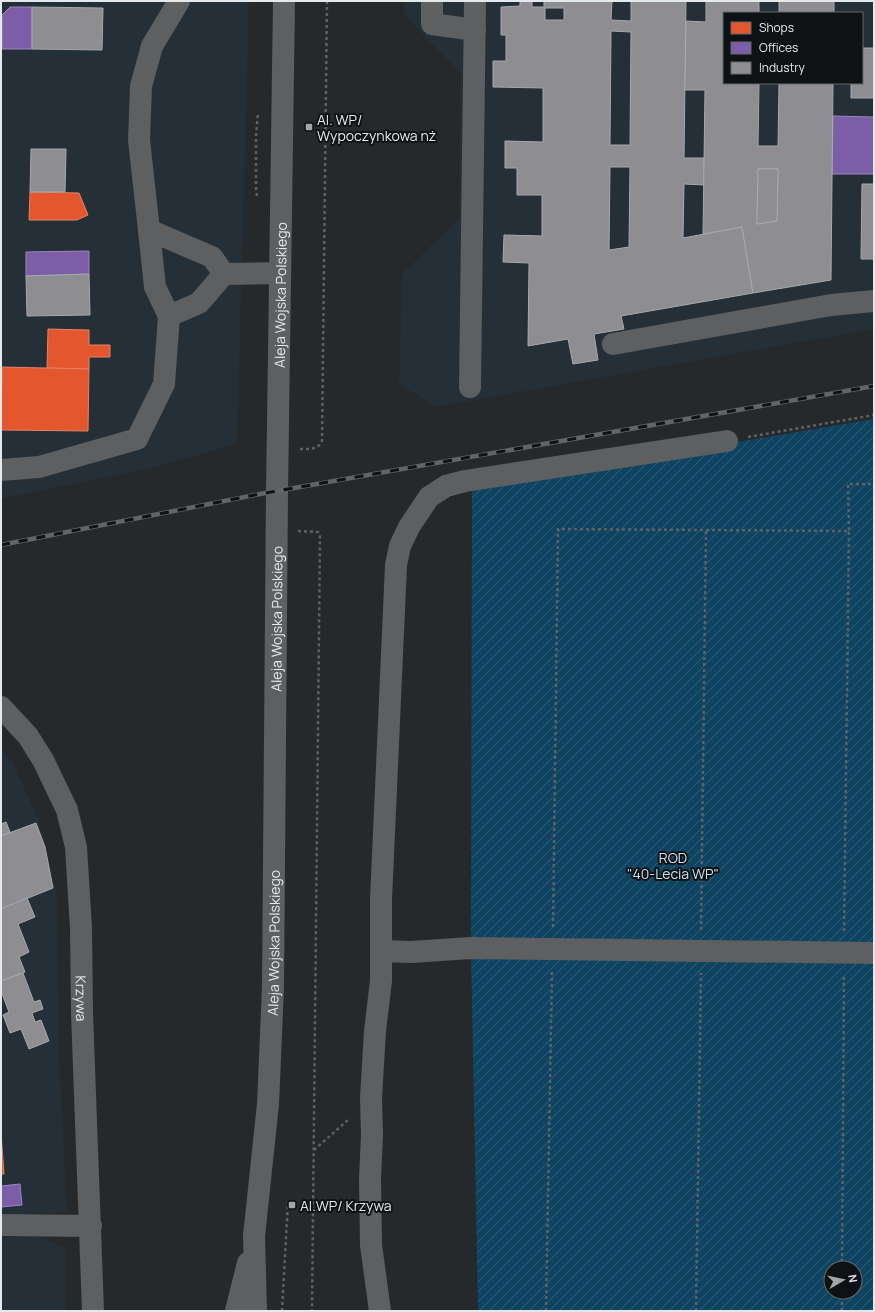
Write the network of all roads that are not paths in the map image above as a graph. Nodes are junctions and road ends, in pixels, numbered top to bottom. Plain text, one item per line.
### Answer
1 (179, 1) edge
2 (284, 1) edge
3 (432, 1) edge
4 (475, 1) edge
5 (475, 30) junction
6 (148, 230) junction
7 (280, 273) junction
8 (224, 274) junction
9 (874, 301) edge
10 (169, 316) junction
11 (613, 344) dead end
12 (470, 387) dead end
13 (727, 441) road end
14 (1, 470) edge
15 (1, 707) edge
16 (381, 951) junction
17 (874, 953) edge
18 (1, 1225) edge
19 (91, 1226) junction
20 (254, 1236) junction
21 (93, 1311) edge
22 (236, 1311) edge
23 (256, 1311) edge
24 (380, 1311) edge

1 - 6 street
2 - 7 main road, Aleja Wojska Polskiego
3 - 5 street
4 - 5 street
5 - 12 street
6 - 8 street
6 - 10 street
7 - 8 street
7 - 20 main road, Aleja Wojska Polskiego
8 - 10 street
9 - 11 street
10 - 14 street
13 - 16 street
15 - 19 street, Krzywa
16 - 17 street
16 - 24 street
18 - 19 street
19 - 21 street, Krzywa
20 - 22 main road, Aleja Wojska Polskiego
20 - 23 main road, Aleja Wojska Polskiego

